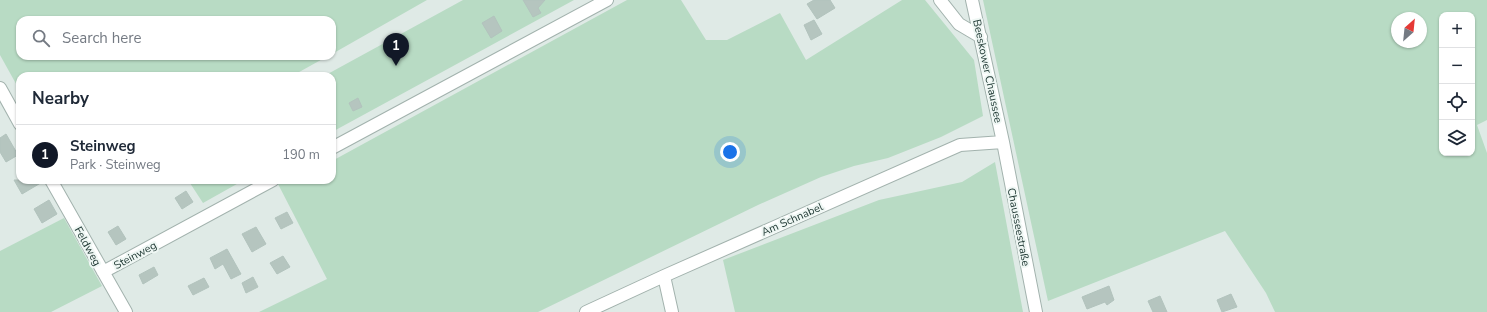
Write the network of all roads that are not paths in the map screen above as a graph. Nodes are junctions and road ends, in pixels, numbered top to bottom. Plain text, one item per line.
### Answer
1 (607, 0) edge
2 (940, 0) edge
3 (972, 0) edge
4 (981, 37) junction
5 (0, 88) edge
6 (16, 117) edge
7 (1003, 142) junction
8 (336, 146) edge
9 (53, 184) edge
10 (266, 184) edge
11 (102, 272) junction
12 (664, 276) junction
13 (126, 312) edge
14 (586, 312) edge
15 (672, 312) edge
16 (1036, 312) edge

1 - 8 street
2 - 4 street
3 - 4 street, Beeskower Chaussee
4 - 7 street, Beeskower Chaussee
5 - 6 street
7 - 12 street, Am Schnabel
7 - 16 street, Chausseestraße
9 - 11 street, Feldweg
10 - 11 street, Steinweg
11 - 13 street, Feldweg
12 - 14 street, Am Schnabel
12 - 15 street

